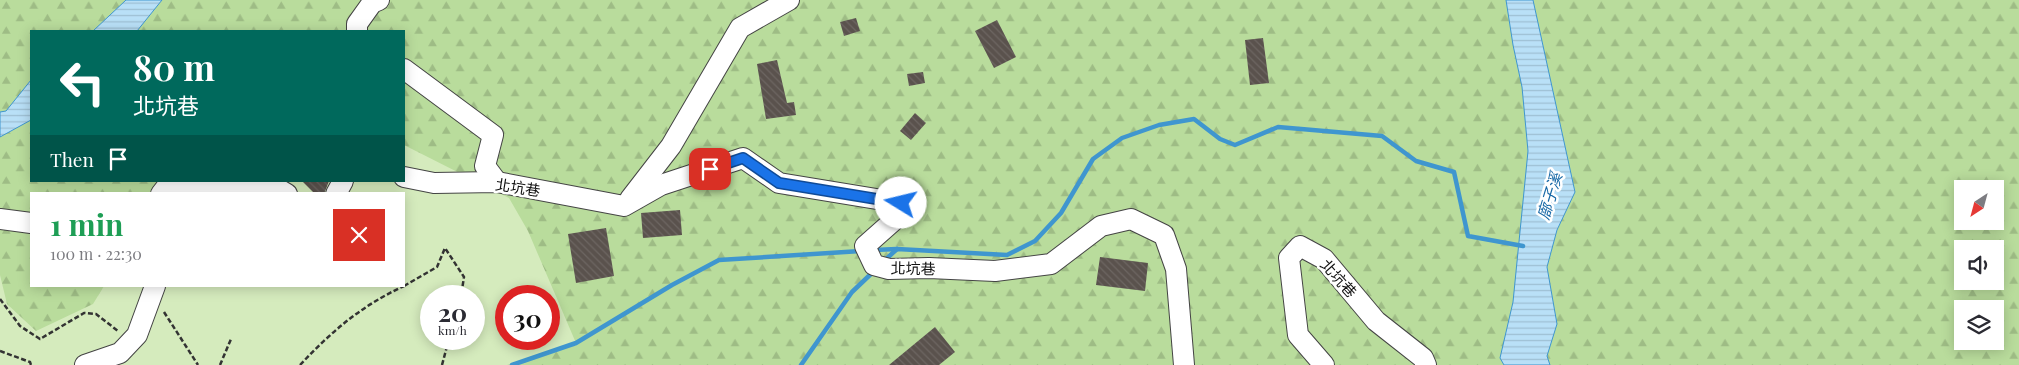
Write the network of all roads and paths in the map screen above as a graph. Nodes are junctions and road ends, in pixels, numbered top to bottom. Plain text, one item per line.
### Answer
1 (379, 0) edge
2 (789, 0) edge
3 (357, 30) edge
4 (405, 70) edge
5 (405, 177) edge
6 (497, 182) junction
7 (163, 192) edge
8 (284, 192) edge
9 (624, 206) junction
10 (0, 219) edge
11 (30, 223) edge
12 (405, 285) edge
13 (463, 285) edge
14 (402, 287) edge
15 (153, 289) edge
16 (0, 299) edge
17 (132, 340) junction
18 (231, 340) dead end
19 (446, 350) edge
20 (0, 352) edge
21 (32, 365) edge
22 (85, 365) edge
23 (198, 365) edge
24 (220, 365) edge
25 (300, 365) edge
26 (442, 365) edge
27 (1184, 365) edge
28 (1324, 365) edge
29 (1426, 365) edge

1 - 3 street
2 - 9 street
4 - 6 street
5 - 6 street, 北坑巷
6 - 9 street, 北坑巷
7 - 8 street
9 - 27 street, 北坑巷
10 - 11 street
12 - 13 path
14 - 25 path
15 - 17 street
15 - 23 path
16 - 17 path
17 - 22 street
18 - 24 path
19 - 26 path
20 - 21 path
28 - 29 street, 北坑巷

